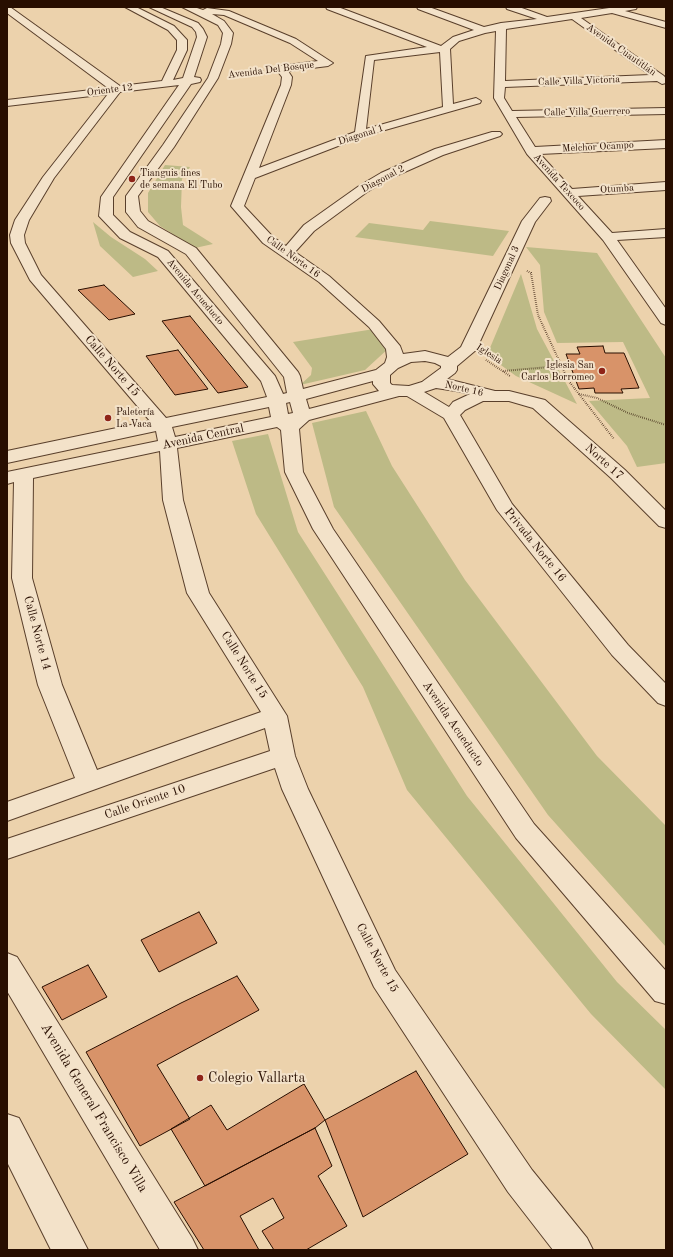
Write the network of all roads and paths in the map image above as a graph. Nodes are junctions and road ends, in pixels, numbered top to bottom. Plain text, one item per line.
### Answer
1 (129, 7) edge
2 (153, 7) edge
3 (330, 7) edge
4 (421, 7) edge
5 (510, 7) edge
6 (602, 7) edge
7 (633, 7) edge
8 (190, 8) edge
9 (7, 9) edge
10 (612, 10) junction
11 (573, 16) junction
12 (546, 19) junction
13 (251, 23) junction
14 (666, 25) edge
15 (501, 26) junction
16 (224, 27) junction
17 (483, 30) junction
18 (445, 48) junction
19 (280, 69) junction
20 (213, 78) junction
21 (188, 80) junction
22 (166, 83) junction
23 (499, 84) junction
24 (664, 84) edge
25 (117, 89) junction
26 (7, 94) edge
27 (476, 101) dead end
28 (11, 103) edge
29 (448, 108) junction
30 (666, 111) edge
31 (7, 112) edge
32 (508, 114) junction
33 (360, 134) junction
34 (496, 134) dead end
35 (666, 144) edge
36 (531, 151) junction
37 (248, 176) junction
38 (666, 186) edge
39 (568, 193) junction
40 (545, 201) dead end
41 (666, 233) edge
42 (12, 235) edge
43 (608, 237) junction
44 (287, 254) junction
45 (508, 262) junction
46 (666, 293) edge
47 (649, 295) junction
48 (666, 320) edge
49 (374, 324) junction
50 (470, 343) junction
51 (429, 356) junction
52 (562, 366) junction
53 (449, 367) junction
54 (387, 369) junction
55 (502, 371) junction
56 (433, 382) junction
57 (404, 391) junction
58 (578, 393) junction
59 (296, 396) junction
60 (494, 396) junction
61 (277, 400) junction
62 (539, 404) junction
63 (449, 410) junction
64 (291, 422) junction
65 (666, 425) edge
66 (165, 434) junction
67 (7, 457) edge
68 (618, 474) junction
69 (15, 477) edge
70 (666, 522) edge
71 (666, 698) edge
72 (275, 716) junction
73 (283, 756) junction
74 (90, 783) junction
75 (7, 812) edge
76 (7, 849) edge
77 (7, 965) edge
78 (666, 992) edge
79 (7, 1128) edge
80 (70, 1250) edge
81 (180, 1250) edge
82 (575, 1250) edge

1 - 22 street
2 - 21 street, Avenida Acueducto
3 - 18 street
4 - 17 street
5 - 12 street
6 - 10 street
7 - 10 street
8 - 13 street
8 - 16 street
9 - 25 street
10 - 11 street
10 - 14 street
11 - 12 street
11 - 24 street, Avenida Cuautitlán
12 - 15 street
13 - 16 street
13 - 19 street, Avenida Del Bosque
15 - 17 street
15 - 23 street, Avenida Texcoco
16 - 20 street, Avenida Acueducto
17 - 18 street
18 - 29 street
18 - 33 street
19 - 20 path, Avenida Del Bosque
19 - 37 street, Calle Norte 16
20 - 21 street, Oriente 12
20 - 59 street, Avenida Acueducto
21 - 22 street, Oriente 12
21 - 61 street, Avenida Acueducto
22 - 25 street, Oriente 12
23 - 24 street, Calle Villa Victoria
23 - 32 street, Avenida Texcoco
25 - 28 street, Oriente 12
25 - 42 street, Calle Norte 15
26 - 28 street
27 - 29 street, Diagonal 1
28 - 31 street
29 - 33 street, Diagonal 1
30 - 32 street, Calle Villa Guerrero
32 - 36 street, Avenida Texcoco
33 - 37 street, Diagonal 1
34 - 44 street, Diagonal 2
35 - 36 street, Melchor Ocampo
36 - 39 street, Avenida Texcoco
37 - 44 street, Calle Norte 16
38 - 39 street, Otumba
39 - 43 street, Avenida Texcoco
40 - 45 street, Diagonal 3
41 - 43 street
42 - 66 street, Calle Norte 15
43 - 47 street, Avenida Texcoco
44 - 49 street, Calle Norte 16
45 - 50 street, Diagonal 3
45 - 52 path
46 - 47 street
47 - 48 street, Avenida Texcoco
49 - 51 street, Calle Norte 16
49 - 54 street, Calle Norte 16
50 - 51 street
50 - 53 street, Diagonal 3
50 - 55 path, Iglesia
51 - 53 street, Norte 16
51 - 54 street, Avenida Central
52 - 55 path, Iglesia
52 - 58 path
53 - 56 street, Diagonal 3
53 - 60 street, Norte 16
54 - 57 street, Privada Norte 16
54 - 59 street, Avenida Central
55 - 62 path, Iglesia
56 - 57 street, Avenida Central
56 - 60 street, Norte 16
57 - 63 street, Privada Norte 16
57 - 64 street, Avenida Central
58 - 65 path
58 - 68 path
59 - 61 street, Avenida Central
59 - 64 street, Avenida Acueducto
60 - 62 street, Norte 16
60 - 63 street, Norte 16
61 - 64 street, Avenida Acueducto
61 - 66 street, Avenida Central
62 - 68 street, Norte 17
63 - 71 street, Privada Norte 16
64 - 66 street, Avenida Central
64 - 78 street, Avenida Acueducto
66 - 67 street, Avenida Central
66 - 69 street, Avenida Central
66 - 72 street, Calle Norte 15
68 - 70 street, Norte 17
69 - 74 street, Calle Norte 14
72 - 73 street, Calle Norte 15
72 - 74 street
73 - 76 street, Calle Oriente 10
73 - 82 street, Calle Norte 15
74 - 75 street
77 - 81 street, Avenida General Francisco Villa
79 - 80 street

